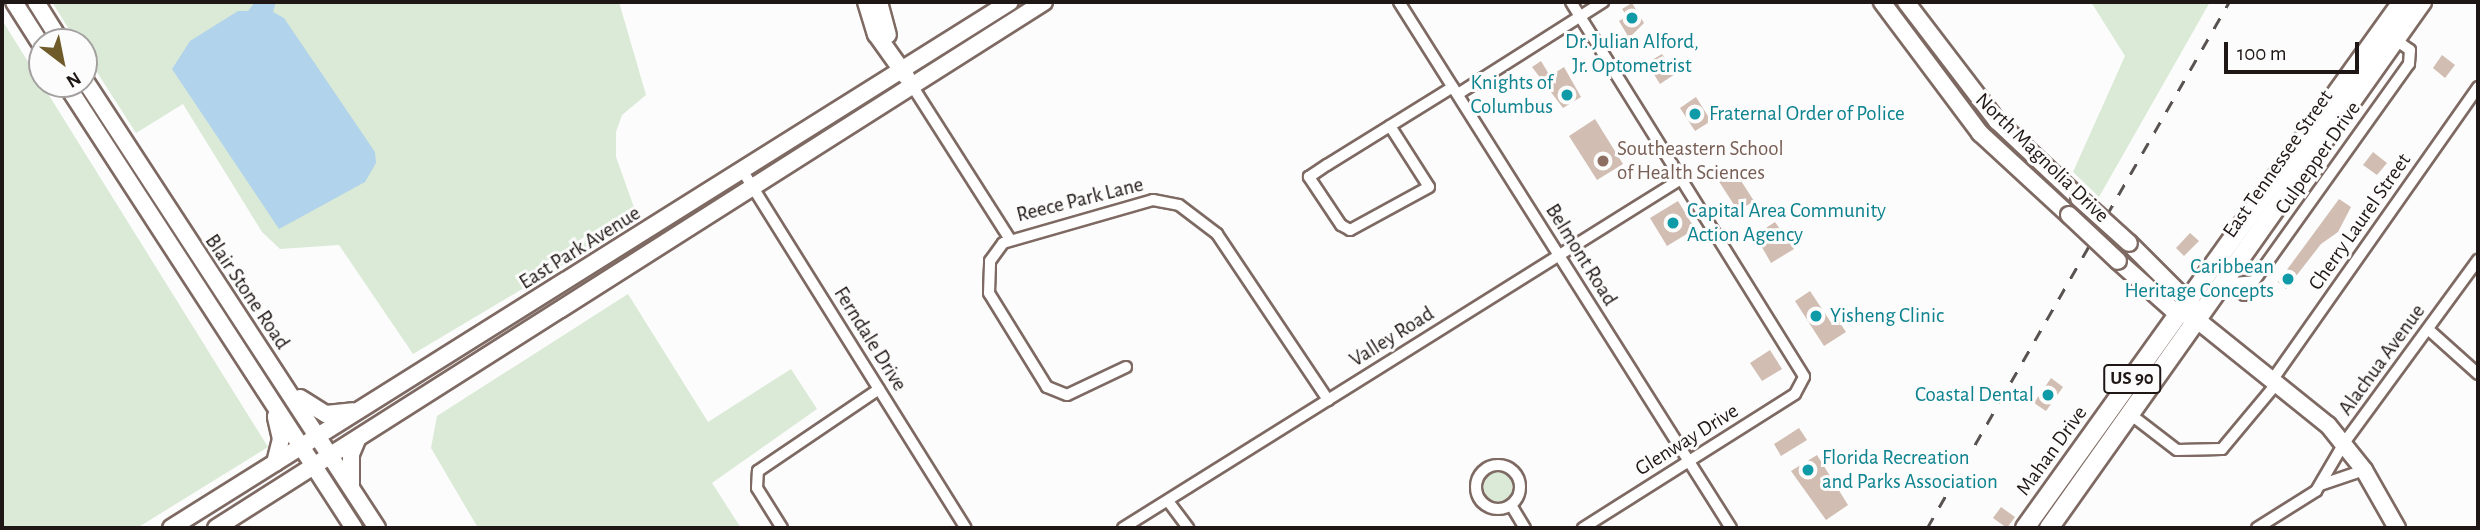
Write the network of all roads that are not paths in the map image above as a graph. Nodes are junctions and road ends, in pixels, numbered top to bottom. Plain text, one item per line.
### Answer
1 (14, 2) edge
2 (36, 2) edge
3 (866, 2) edge
4 (879, 2) edge
5 (1010, 2) edge
6 (1044, 2) edge
7 (1399, 2) edge
8 (1571, 2) edge
9 (1603, 2) edge
10 (1882, 2) edge
11 (2402, 2) edge
12 (2421, 2) edge
13 (1910, 8) edge
14 (1580, 16) junction
15 (1896, 25) junction
16 (31, 28) edge
17 (52, 28) edge
18 (2388, 36) junction
19 (902, 70) junction
20 (911, 84) junction
21 (2478, 87) edge
22 (1455, 90) junction
23 (75, 98) edge
24 (96, 98) edge
25 (2326, 109) junction
26 (1390, 126) junction
27 (2006, 130) junction
28 (2328, 134) junction
29 (1991, 144) junction
30 (742, 170) junction
31 (1681, 179) junction
32 (752, 186) junction
33 (1009, 238) junction
34 (1559, 256) junction
35 (2478, 260) edge
36 (2254, 281) junction
37 (2221, 284) junction
38 (2244, 295) dead end
39 (2190, 299) junction
40 (226, 300) junction
41 (209, 311) junction
42 (2179, 314) junction
43 (2196, 319) junction
44 (2429, 330) junction
45 (1126, 367) dead end
46 (2478, 374) edge
47 (2275, 381) junction
48 (288, 388) junction
49 (879, 389) junction
50 (1328, 400) junction
51 (271, 401) junction
52 (359, 410) junction
53 (2130, 414) junction
54 (318, 436) junction
55 (357, 440) junction
56 (2344, 443) junction
57 (302, 446) junction
58 (331, 456) junction
59 (1689, 461) junction
60 (275, 463) junction
61 (315, 466) junction
62 (2364, 470) junction
63 (2320, 485) junction
64 (352, 488) junction
65 (1168, 501) junction
66 (1511, 505) junction
67 (2038, 510) junction
68 (2052, 525) edge
69 (171, 528) edge
70 (216, 528) edge
71 (354, 528) edge
72 (377, 528) edge
73 (782, 528) edge
74 (966, 528) edge
75 (1124, 528) edge
76 (1188, 528) edge
77 (1525, 528) edge
78 (1583, 528) edge
79 (1731, 528) edge
80 (2025, 528) edge
81 (2257, 528) edge
82 (2397, 528) edge

1 - 16 main road
2 - 17 main road
3 - 19 main road
4 - 19 main road
5 - 19 main road, East Park Avenue
6 - 20 main road, East Park Avenue
7 - 22 street, Belmont Road
8 - 14 street
9 - 14 street
10 - 15 main road, North Magnolia Drive
11 - 18 main road, East Tennessee Street / US 90
12 - 18 main road, East Tennessee Street / US 90
13 - 15 main road
13 - 27 main road, North Magnolia Drive
14 - 22 street
14 - 31 street
15 - 29 main road, North Magnolia Drive
18 - 25 main road, East Tennessee Street / US 90
18 - 28 main road, East Tennessee Street / US 90
18 - 36 street, Culpepper Drive
19 - 20 main road
19 - 30 main road, East Park Avenue
20 - 32 main road, East Park Avenue
20 - 33 street, Reece Park Lane
21 - 47 street, Cherry Laurel Street
22 - 26 street
22 - 34 street, Belmont Road
23 - 41 main road, Blair Stone Road
24 - 40 main road, Blair Stone Road
25 - 28 main road
25 - 39 main road, East Tennessee Street / US 90
26 - 26 street
27 - 29 main road
27 - 39 main road, North Magnolia Drive, bridge
28 - 37 main road, East Tennessee Street / US 90
29 - 42 main road, North Magnolia Drive, bridge
30 - 32 street, Ferndale Drive
30 - 52 main road, East Park Avenue
31 - 34 street, Valley Road
31 - 59 street, Glenway Drive
32 - 49 street, Ferndale Drive
32 - 55 main road, East Park Avenue
33 - 45 street
33 - 50 street, Reece Park Lane
34 - 50 street, Valley Road
34 - 59 street, Belmont Road
35 - 44 street, Alachua Avenue
36 - 37 street
36 - 38 street, Culpepper Drive
37 - 43 main road, East Tennessee Street / US 90
39 - 42 main road, Mahan Drive / US 90
39 - 43 main road
40 - 41 main road
40 - 48 main road, Blair Stone Road
41 - 51 main road, Blair Stone Road
42 - 43 main road, North Magnolia Drive
42 - 67 main road, Mahan Drive / US 90
43 - 47 main road, North Magnolia Drive
43 - 53 main road, Mahan Drive / US 90
44 - 46 street
44 - 56 street, Alachua Avenue
47 - 53 street, Cherry Laurel Street
47 - 56 main road, North Magnolia Drive
48 - 52 main road
48 - 54 main road, Blair Stone Road
49 - 73 street
49 - 74 street, Ferndale Drive
50 - 65 street, Valley Road
51 - 57 main road, Blair Stone Road
51 - 60 main road
52 - 54 main road, East Park Avenue
53 - 68 main road, Mahan Drive / US 90
54 - 57 main road, East Park Avenue
54 - 58 main road, Blair Stone Road
55 - 58 main road, East Park Avenue
55 - 64 main road
56 - 62 main road, North Magnolia Drive
56 - 63 street, Alachua Avenue
57 - 60 main road, East Park Avenue
57 - 61 main road, Blair Stone Road
58 - 61 main road, East Park Avenue
58 - 64 main road, Blair Stone Road
59 - 78 street, Glenway Drive
59 - 79 street, Belmont Road
60 - 69 main road, East Park Avenue
61 - 70 main road, East Park Avenue
61 - 71 main road, Blair Stone Road
62 - 63 street, Alachua Avenue
62 - 82 main road, North Magnolia Drive
63 - 81 street, Alachua Avenue
64 - 72 main road, Blair Stone Road
65 - 75 street, Valley Road
65 - 76 street
66 - 66 street
66 - 77 street
67 - 68 main road
67 - 80 main road, Mahan Drive / US 90

